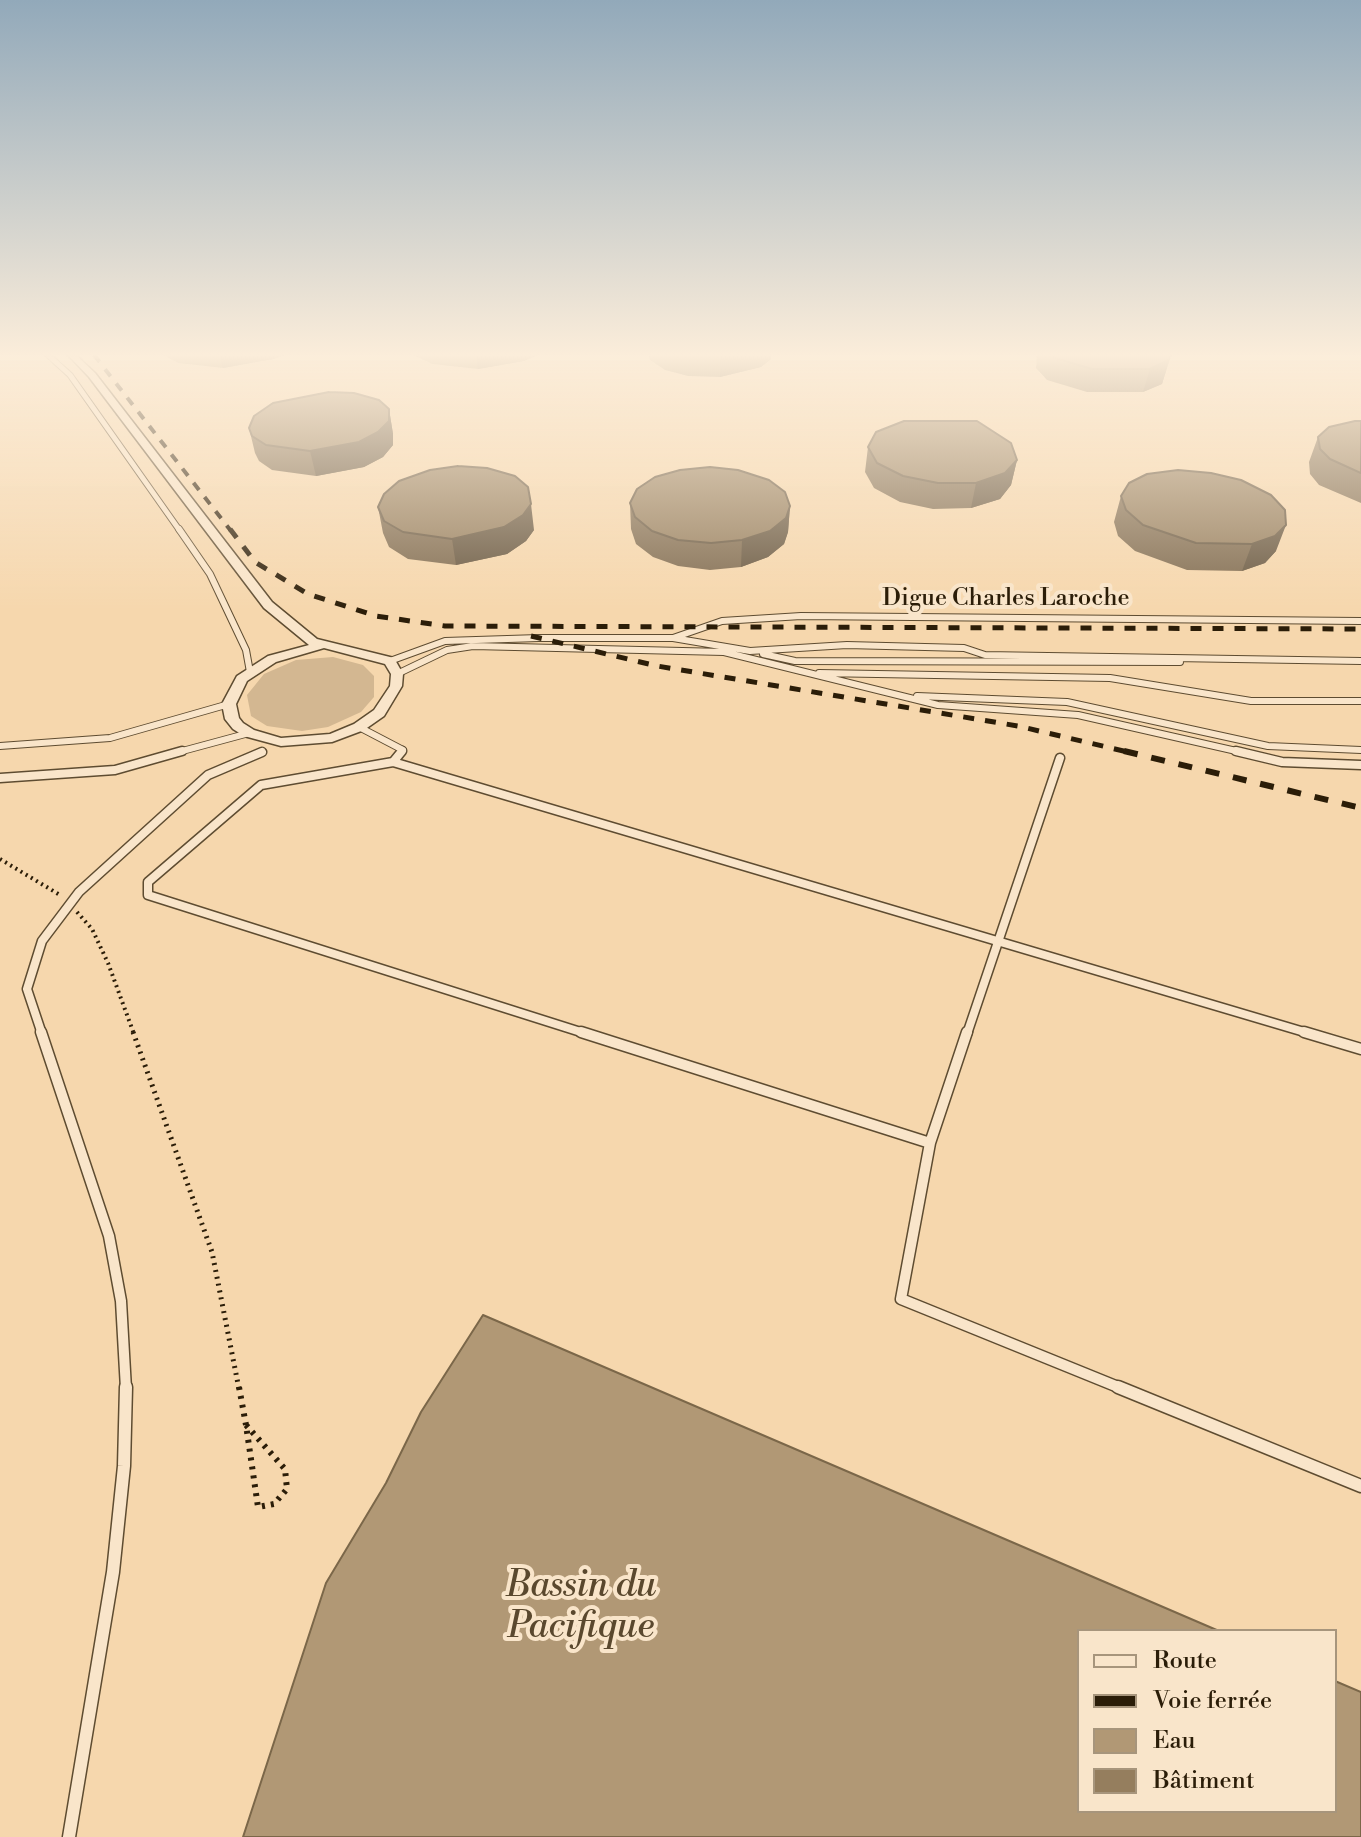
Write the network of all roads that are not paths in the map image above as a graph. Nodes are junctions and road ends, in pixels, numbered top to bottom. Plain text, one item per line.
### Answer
1 (116, 441) edge
2 (142, 441) edge
3 (1361, 621) edge
4 (673, 638) junction
5 (322, 645) junction
6 (657, 648) junction
7 (750, 651) junction
8 (1213, 661) junction
9 (1361, 661) edge
10 (394, 668) junction
11 (250, 672) junction
12 (802, 673) junction
13 (900, 696) junction
14 (1361, 701) edge
15 (229, 704) junction
16 (359, 727) junction
17 (249, 733) junction
18 (0, 746) edge
19 (1361, 750) edge
20 (262, 752) dead end
21 (1060, 758) dead end
22 (393, 762) junction
23 (1361, 765) edge
24 (0, 778) edge
25 (997, 941) junction
26 (1361, 1049) edge
27 (930, 1143) junction
28 (1361, 1486) edge
29 (69, 1837) edge

1 - 11 lane
2 - 5 street
3 - 4 lane, Digue Charles Laroche
4 - 6 lane, Digue Charles Laroche
4 - 7 lane
4 - 10 lane
5 - 10 street
5 - 11 street
6 - 10 lane
6 - 12 lane
7 - 8 lane
7 - 8 lane
8 - 9 lane
10 - 16 street
11 - 15 street
12 - 13 lane
12 - 14 lane
13 - 19 lane
13 - 23 lane
15 - 17 street
15 - 18 lane
16 - 17 street
16 - 22 lane
17 - 24 lane
20 - 29 lane
21 - 25 lane
22 - 25 lane
22 - 27 lane
25 - 26 lane
25 - 27 lane
27 - 28 lane

